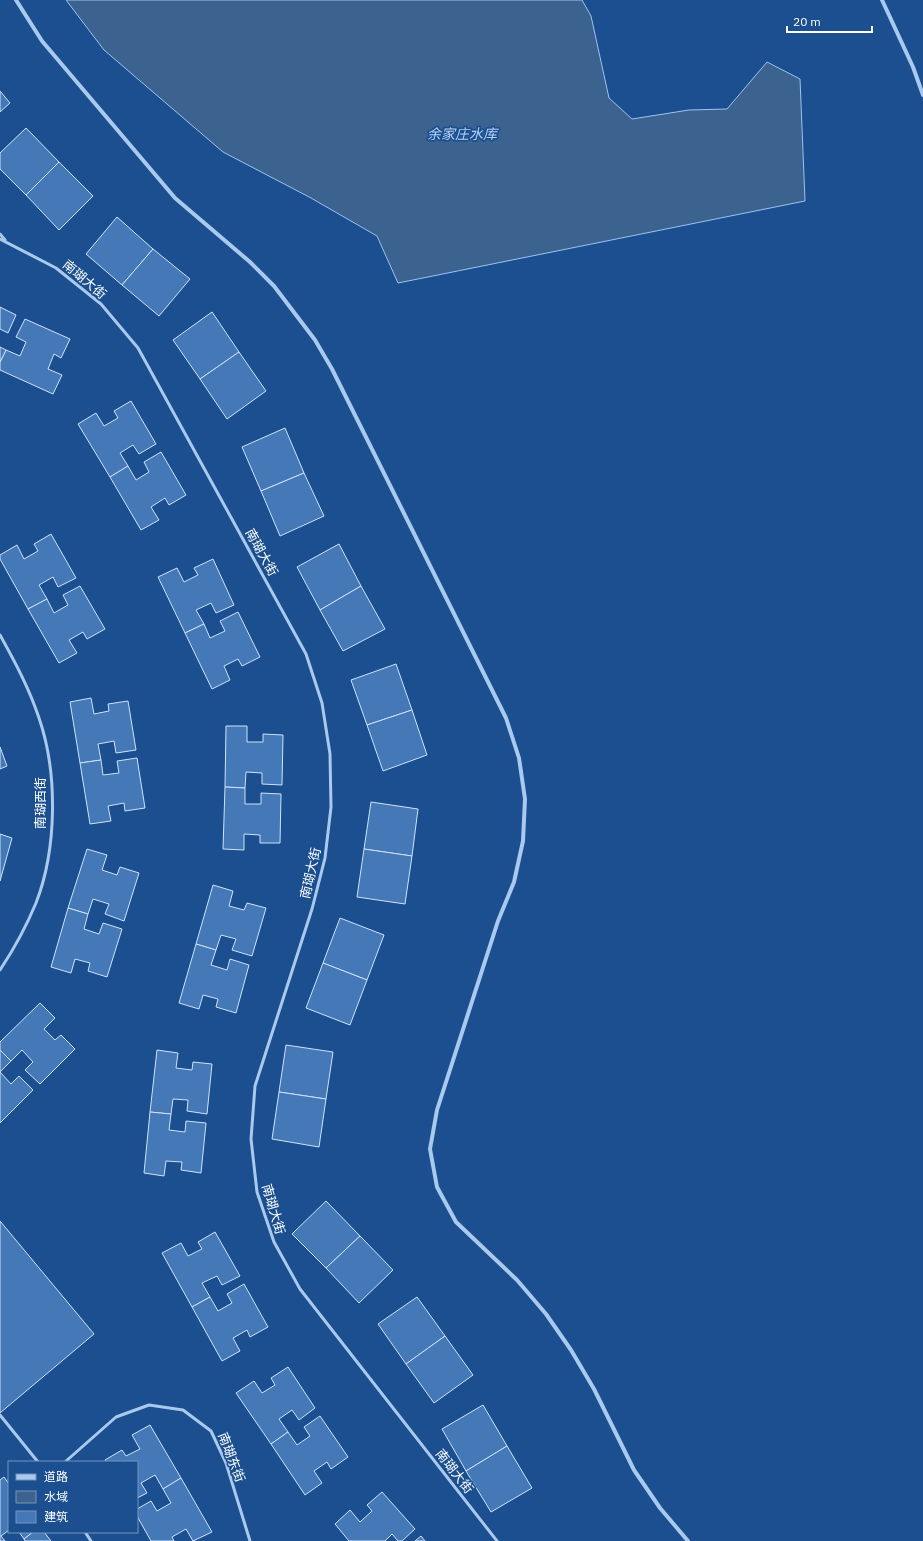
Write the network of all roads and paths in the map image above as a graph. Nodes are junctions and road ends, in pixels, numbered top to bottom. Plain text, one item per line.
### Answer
1 (16, 0) edge
2 (882, 0) edge
3 (923, 95) edge
4 (0, 234) edge
5 (0, 239) edge
6 (6, 241) junction
7 (0, 635) edge
8 (0, 970) edge
9 (0, 1415) edge
10 (37, 1461) edge
11 (67, 1461) edge
12 (250, 1541) edge
13 (497, 1541) edge
14 (688, 1541) edge

1 - 14 street
2 - 3 street
4 - 6 lane
5 - 6 lane, 南瑚大街
6 - 13 lane, 南瑚大街
7 - 8 lane, 南瑚西街
9 - 10 lane
11 - 12 lane, 南瑚东街

